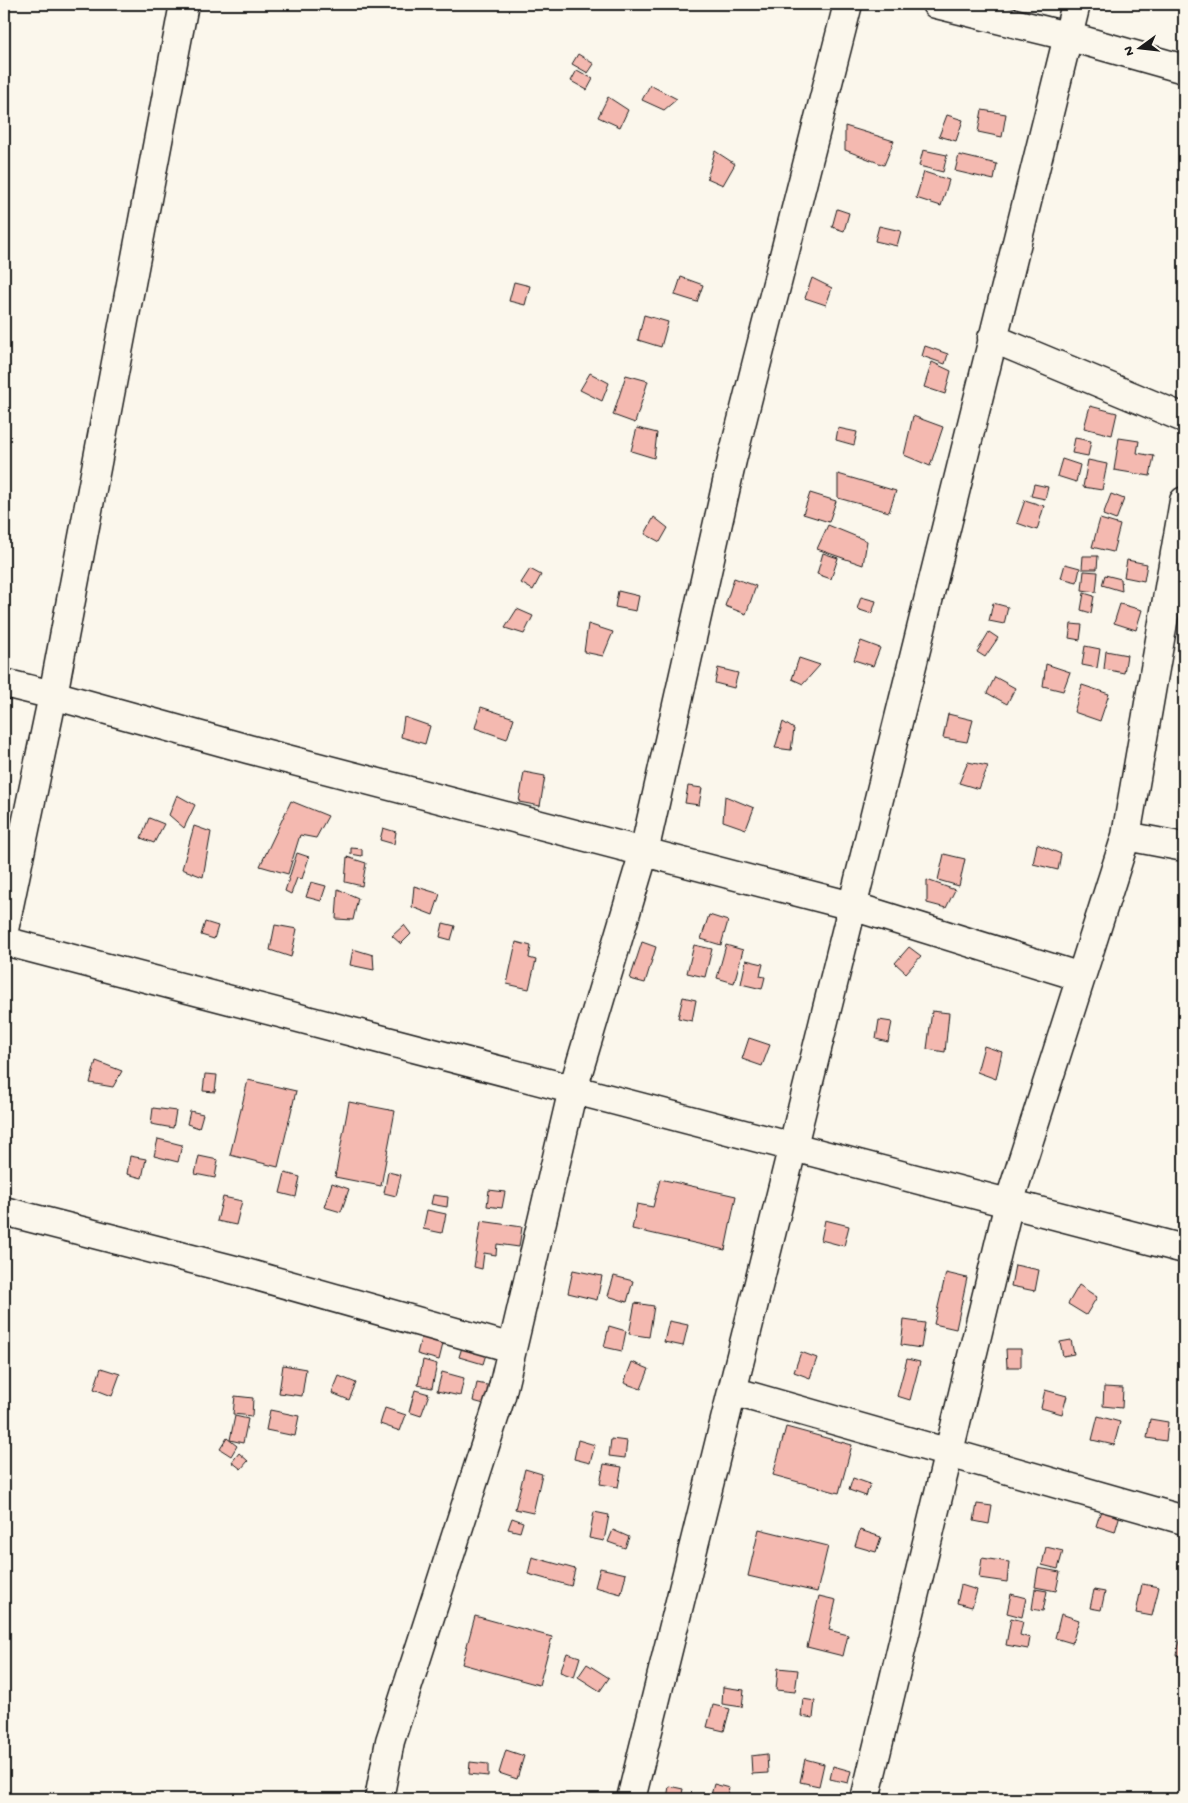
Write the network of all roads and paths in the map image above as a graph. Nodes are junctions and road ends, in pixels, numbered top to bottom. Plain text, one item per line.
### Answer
1 (184, 4) edge
2 (848, 4) edge
3 (936, 4) edge
4 (1076, 4) edge
5 (1067, 36) junction
6 (1184, 69) edge
7 (992, 338) junction
8 (1184, 418) edge
9 (1184, 501) edge
10 (4, 683) edge
11 (52, 694) junction
12 (1126, 836) junction
13 (1184, 847) edge
14 (644, 852) junction
15 (852, 906) junction
16 (4, 930) edge
17 (4, 941) edge
18 (1081, 976) junction
19 (573, 1089) junction
20 (793, 1146) junction
21 (1010, 1203) junction
22 (4, 1211) edge
23 (1184, 1249) edge
24 (512, 1348) junction
25 (732, 1391) junction
26 (949, 1453) junction
27 (1184, 1520) edge
28 (378, 1799) edge
29 (631, 1799) edge
30 (866, 1799) edge

1 - 11 street
2 - 14 street
3 - 5 street
4 - 5 street
5 - 6 street
5 - 7 street
7 - 8 street
7 - 15 street
9 - 12 street
10 - 11 street
11 - 14 street
11 - 16 street
12 - 13 street
12 - 18 street
14 - 15 street
14 - 19 street
15 - 18 street
15 - 20 street
17 - 19 street
18 - 21 street
19 - 20 street
19 - 24 street
20 - 21 street
20 - 25 street
21 - 23 street
21 - 26 street
22 - 24 street
24 - 28 street
25 - 26 street
25 - 29 street
26 - 27 street
26 - 30 street

